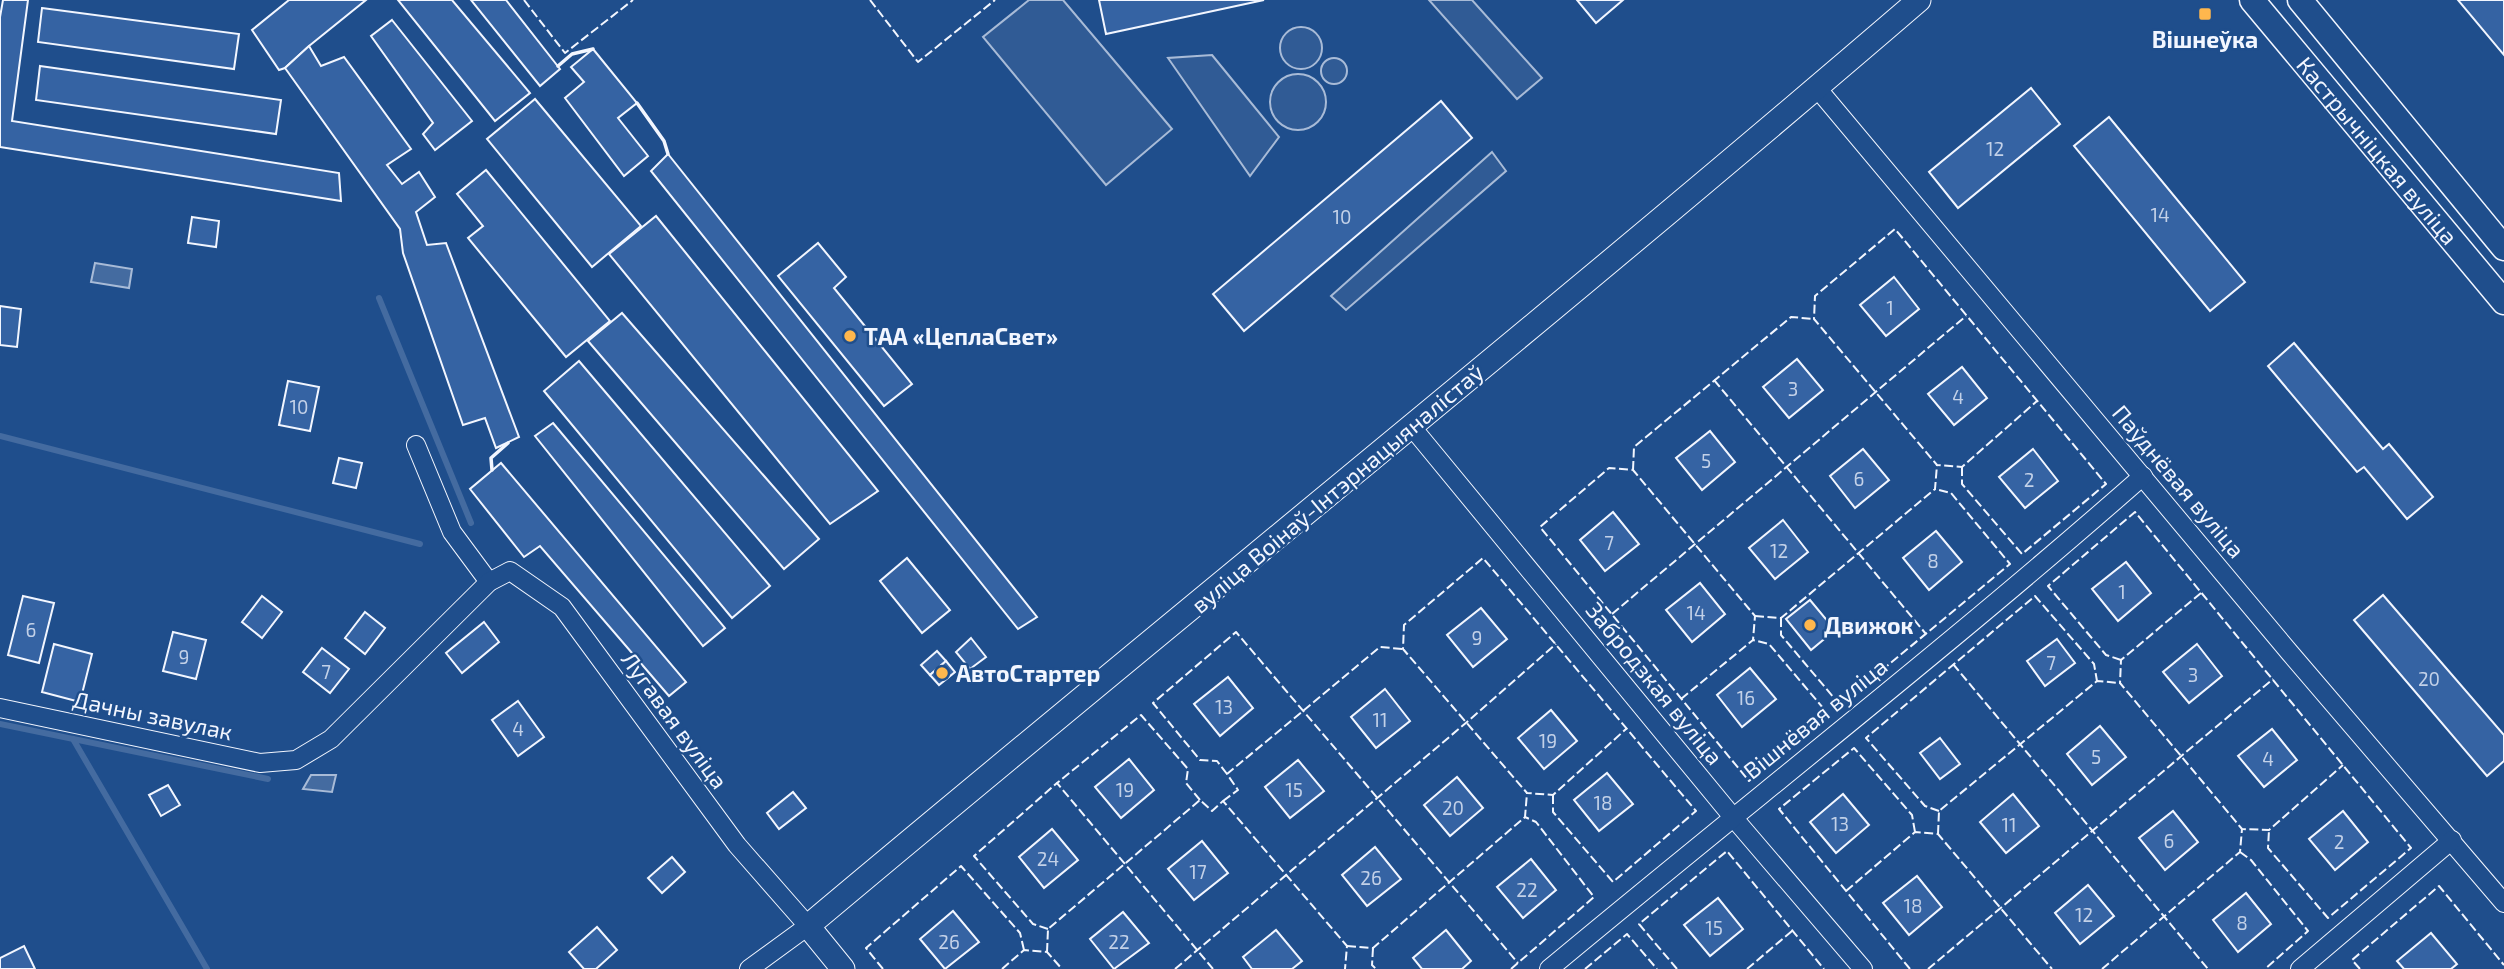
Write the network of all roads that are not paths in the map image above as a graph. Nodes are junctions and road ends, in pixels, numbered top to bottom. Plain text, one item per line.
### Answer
1 (1919, 0) edge
2 (2252, 0) edge
3 (2300, 0) edge
4 (1817, 88) junction
5 (2504, 248) edge
6 (2504, 302) edge
7 (1411, 426) junction
8 (416, 445) dead end
9 (2143, 476) junction
10 (489, 582) junction
11 (0, 708) edge
12 (1732, 817) junction
13 (2452, 840) junction
14 (2504, 903) edge
15 (808, 926) junction
16 (748, 969) edge
17 (844, 969) edge
18 (1549, 969) edge
19 (1864, 969) edge
20 (2300, 969) edge

1 - 4 street, вуліца Воінаў-Інтэрнацыяналістаў
2 - 6 main road, Кастрычніцкая вуліца
3 - 5 main road, Кастрычніцкая вуліца
4 - 7 street, вуліца Воінаў-Інтэрнацыяналістаў
4 - 9 street, Паўднёвая вуліца
7 - 12 street, Забродзкая вуліца
7 - 15 street, вуліца Воінаў-Інтэрнацыяналістаў
8 - 10 street
9 - 12 street, Вішнёвая вуліца
9 - 13 street, Паўднёвая вуліца
10 - 11 street, Дачны завулак
10 - 15 street, Лугавая вуліца
12 - 18 street, Вішнёвая вуліца
12 - 19 street, Забродзкая вуліца
13 - 14 street, Паўднёвая вуліца
13 - 20 street
15 - 16 street, вуліца Воінаў-Інтэрнацыяналістаў
15 - 17 street

